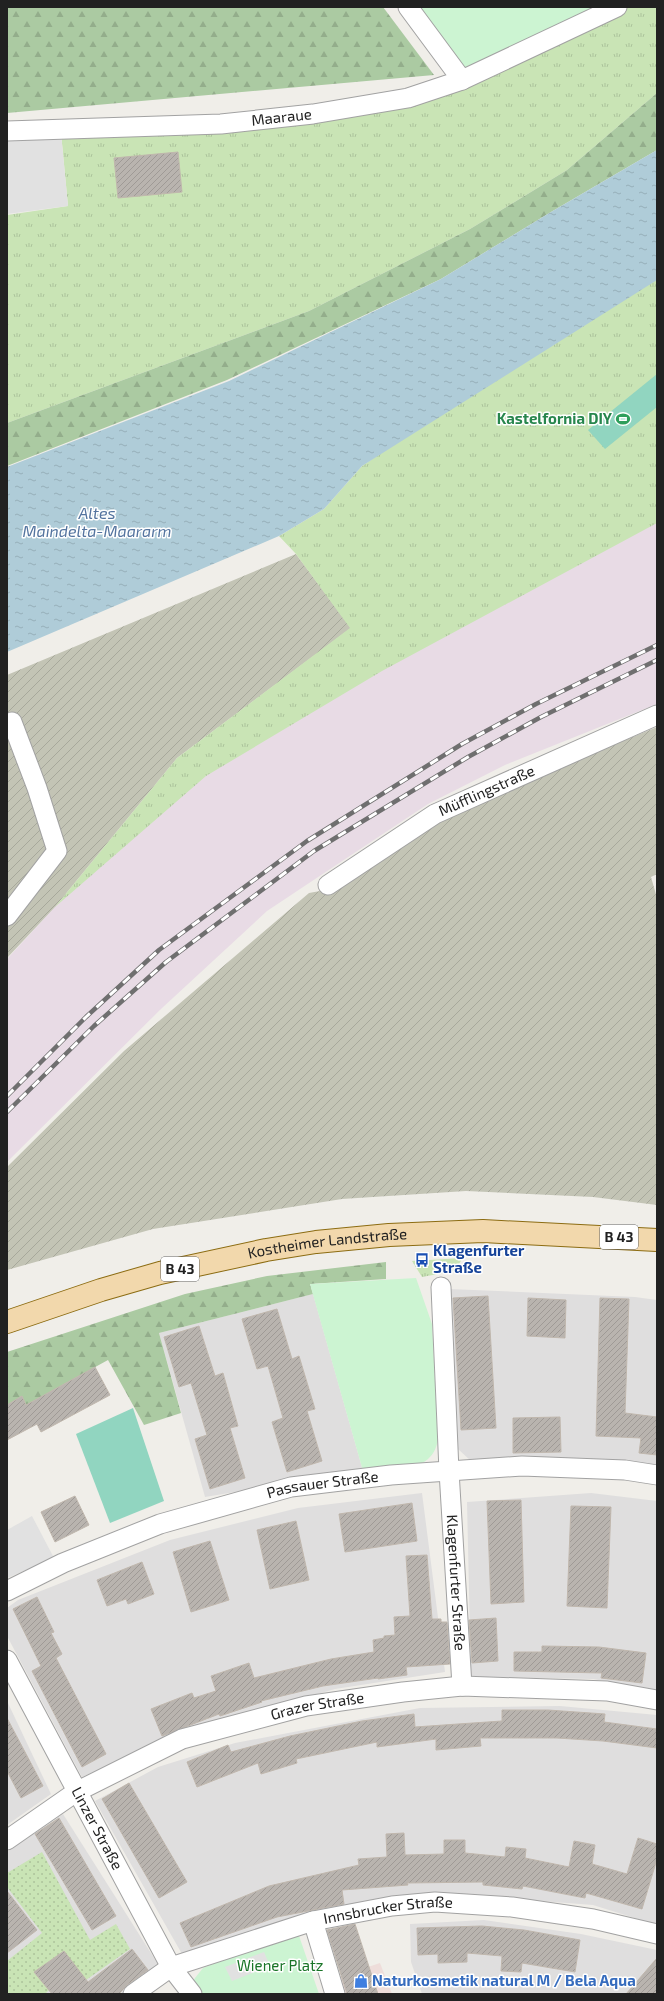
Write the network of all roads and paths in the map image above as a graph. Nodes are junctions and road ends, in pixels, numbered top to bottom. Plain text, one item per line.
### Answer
1 (408, 7) edge
2 (617, 7) edge
3 (462, 80) junction
4 (7, 131) edge
5 (657, 715) edge
6 (7, 724) edge
7 (328, 885) dead end
8 (7, 916) edge
9 (657, 1240) edge
10 (441, 1287) dead end
11 (7, 1322) edge
12 (449, 1471) junction
13 (657, 1475) edge
14 (7, 1590) edge
15 (7, 1660) edge
16 (462, 1686) junction
17 (657, 1700) edge
18 (76, 1792) junction
19 (7, 1840) edge
20 (313, 1921) junction
21 (657, 1934) edge
22 (171, 1966) junction
23 (132, 1994) edge
24 (192, 1994) edge
25 (335, 1994) edge

1 - 3 street
2 - 3 street, Maaraue
3 - 4 street, Maaraue
5 - 7 street, Müfflingstraße
6 - 8 street
9 - 11 main road, Kostheimer Landstraße / B 43
10 - 12 street, Klagenfurter Straße
12 - 13 street, Passauer Straße
12 - 14 street, Passauer Straße
12 - 16 street, Klagenfurter Straße
15 - 18 street, Linzer Straße
16 - 17 street, Grazer Straße
16 - 18 street, Grazer Straße
18 - 19 street, Grazer Straße
18 - 22 street, Linzer Straße
20 - 21 street, Innsbrucker Straße
20 - 22 street, Innsbrucker Straße
20 - 25 street
22 - 23 street, Innsbrucker Straße
22 - 24 street, Linzer Straße

